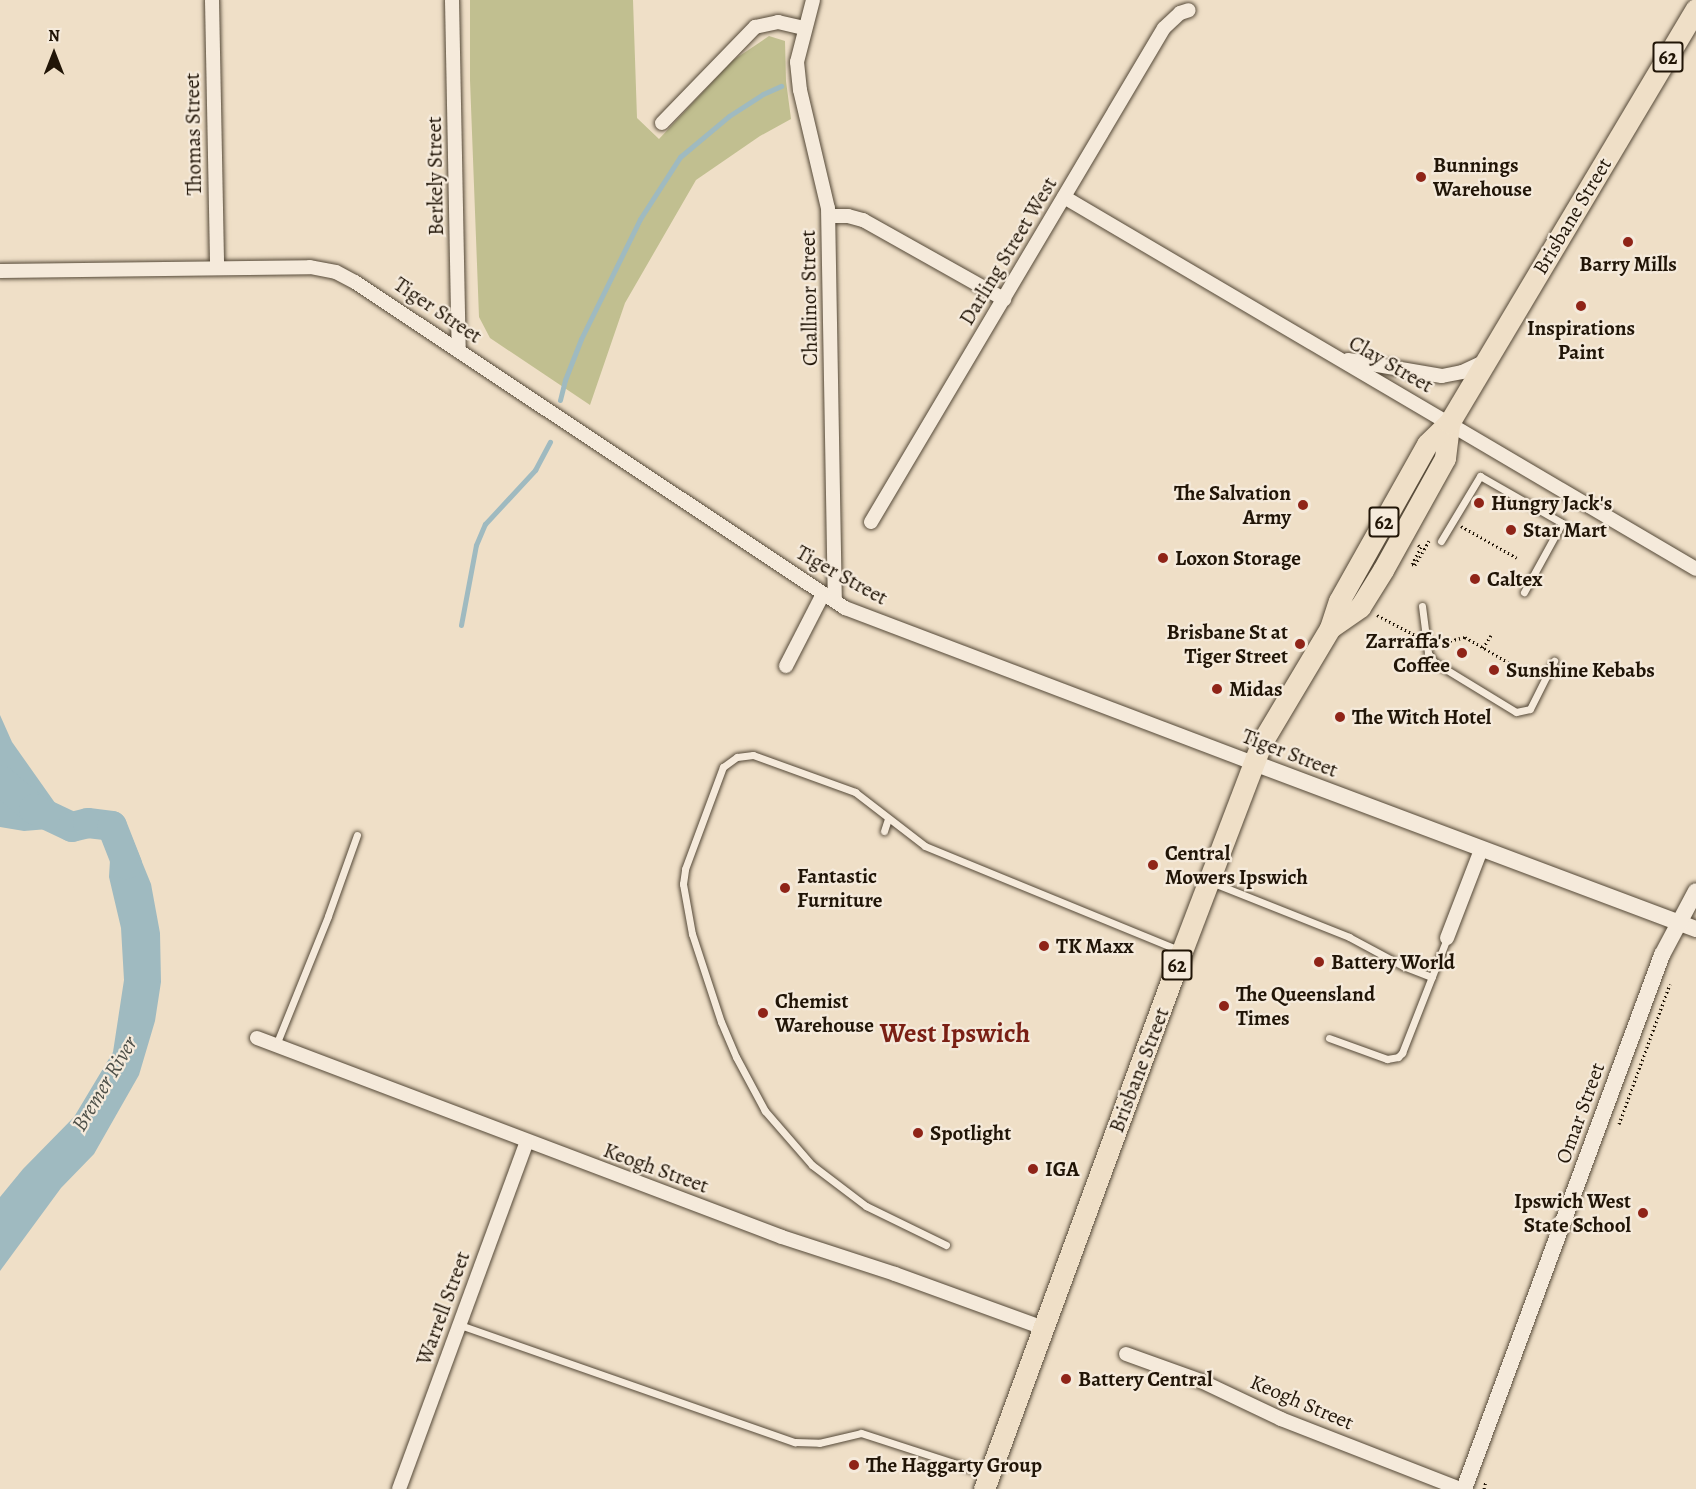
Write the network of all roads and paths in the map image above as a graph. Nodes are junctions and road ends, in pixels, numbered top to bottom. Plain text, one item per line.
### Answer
1 (212, 0) edge
2 (453, 0) edge
3 (813, 0) edge
4 (1696, 9) edge
5 (1189, 10) dead end
6 (804, 28) junction
7 (662, 123) dead end
8 (1064, 197) junction
9 (829, 216) junction
10 (217, 268) junction
11 (0, 272) edge
12 (1004, 299) junction
13 (459, 351) junction
14 (1340, 359) junction
15 (1484, 361) junction
16 (1449, 423) junction
17 (871, 522) dead end
18 (1450, 526) junction
19 (1430, 539) dead end
20 (1441, 541) dead end
21 (1418, 545) dead end
22 (1516, 558) dead end
23 (1696, 568) edge
24 (1524, 592) dead end
25 (829, 598) junction
26 (1422, 606) dead end
27 (1377, 615) dead end
28 (1491, 635) dead end
29 (1427, 642) junction
30 (1483, 648) junction
31 (1554, 661) dead end
32 (1511, 664) dead end
33 (786, 666) dead end
34 (1254, 763) junction
35 (888, 819) junction
36 (884, 831) dead end
37 (357, 834) dead end
38 (1480, 850) junction
39 (1209, 882) junction
40 (1696, 891) edge
41 (1677, 924) junction
42 (1696, 929) edge
43 (1447, 938) joint
44 (1182, 951) junction
45 (1432, 977) junction
46 (257, 1038) dead end
47 (1329, 1038) dead end
48 (275, 1047) junction
49 (527, 1142) junction
50 (946, 1245) dead end
51 (460, 1325) junction
52 (1043, 1328) junction
53 (1126, 1354) dead end
54 (986, 1485) edge
55 (399, 1489) edge
56 (1462, 1489) edge

1 - 10 street, Thomas Street
2 - 13 street, Berkely Street
3 - 6 street, Challinor Street
4 - 15 main road, Brisbane Street / 62
5 - 8 street, Darling Street West
6 - 7 street
6 - 9 street, Challinor Street
8 - 12 street, Darling Street West
8 - 14 street, Clay Street
9 - 12 street
9 - 25 street, Challinor Street
10 - 11 street, Tiger Street
10 - 13 street, Tiger Street
12 - 17 street, Darling Street West
13 - 25 street, Tiger Street
14 - 15 street
14 - 16 street, Clay Street
15 - 16 main road, Brisbane Street / 62
16 - 23 street, Clay Street
16 - 34 main road, Brisbane Street / 62
18 - 20 lane
18 - 22 path
18 - 24 lane
19 - 21 path
25 - 33 street
25 - 34 street, Tiger Street
26 - 29 lane
27 - 29 path
28 - 30 path
29 - 30 path
29 - 31 lane
30 - 32 path
34 - 38 street, Tiger Street
34 - 39 main road, Brisbane Street / 62
35 - 36 lane
35 - 44 lane
35 - 50 lane
37 - 48 lane
38 - 41 street, Tiger Street
38 - 43 street
39 - 44 main road, Brisbane Street / 62
39 - 45 lane
40 - 41 street, Omar Street
41 - 42 street, Tiger Street
41 - 56 street, Omar Street
43 - 45 lane
44 - 52 main road, Brisbane Street / 62
45 - 47 lane
46 - 48 street, Keogh Street
48 - 49 street, Keogh Street
49 - 51 street, Warrell Street
49 - 52 street, Keogh Street
51 - 54 lane
51 - 55 street, Warrell Street
52 - 54 main road, Brisbane Street / 62
53 - 56 street, Keogh Street

